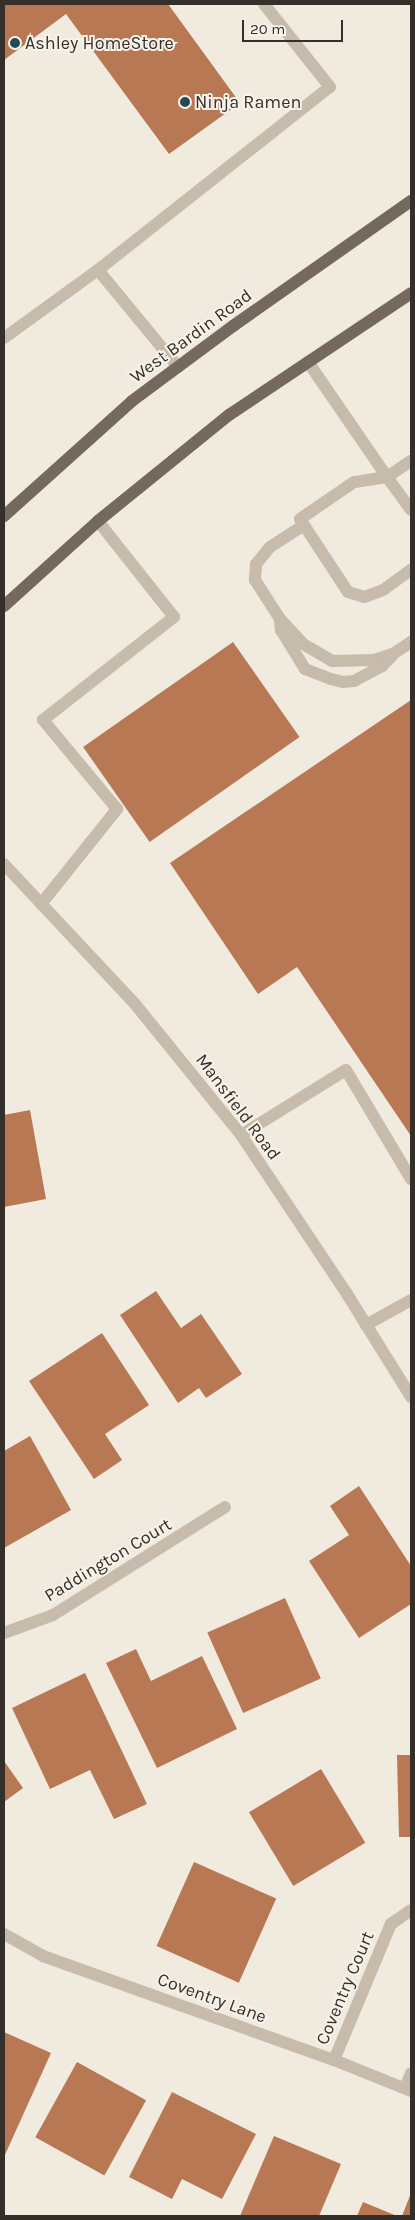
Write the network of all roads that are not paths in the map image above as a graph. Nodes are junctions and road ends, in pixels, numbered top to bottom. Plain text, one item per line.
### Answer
1 (264, 4) edge
2 (411, 201) edge
3 (98, 270) junction
4 (411, 293) edge
5 (4, 338) edge
6 (308, 362) junction
7 (178, 367) junction
8 (411, 461) edge
9 (387, 477) junction
10 (411, 510) edge
11 (4, 516) edge
12 (98, 521) junction
13 (304, 525) junction
14 (411, 570) edge
15 (4, 606) edge
16 (280, 618) junction
17 (411, 642) edge
18 (393, 654) junction
19 (4, 864) edge
20 (41, 904) junction
21 (241, 1135) junction
22 (411, 1179) edge
23 (411, 1300) edge
24 (366, 1325) junction
25 (411, 1397) edge
26 (225, 1507) dead end
27 (4, 1633) edge
28 (411, 1910) edge
29 (4, 1934) edge
30 (334, 2060) junction
31 (411, 2073) edge
32 (408, 2089) edge

1 - 3 street
2 - 7 main road, West Bardin Road
3 - 5 street
3 - 7 street
4 - 6 main road
6 - 9 street
6 - 12 main road
7 - 11 main road, West Bardin Road
8 - 9 street
9 - 10 street
9 - 13 street
12 - 15 main road
12 - 20 street
13 - 14 street
13 - 16 street
16 - 18 street
16 - 18 street
17 - 18 street
19 - 20 street, Mansfield Road
20 - 21 street, Mansfield Road
21 - 22 street
21 - 24 street, Mansfield Road
23 - 24 street
24 - 25 street, Mansfield Road
26 - 27 street, Paddington Court
28 - 30 street, Coventry Court
29 - 30 street, Coventry Lane
30 - 32 street, Coventry Lane
31 - 32 street

